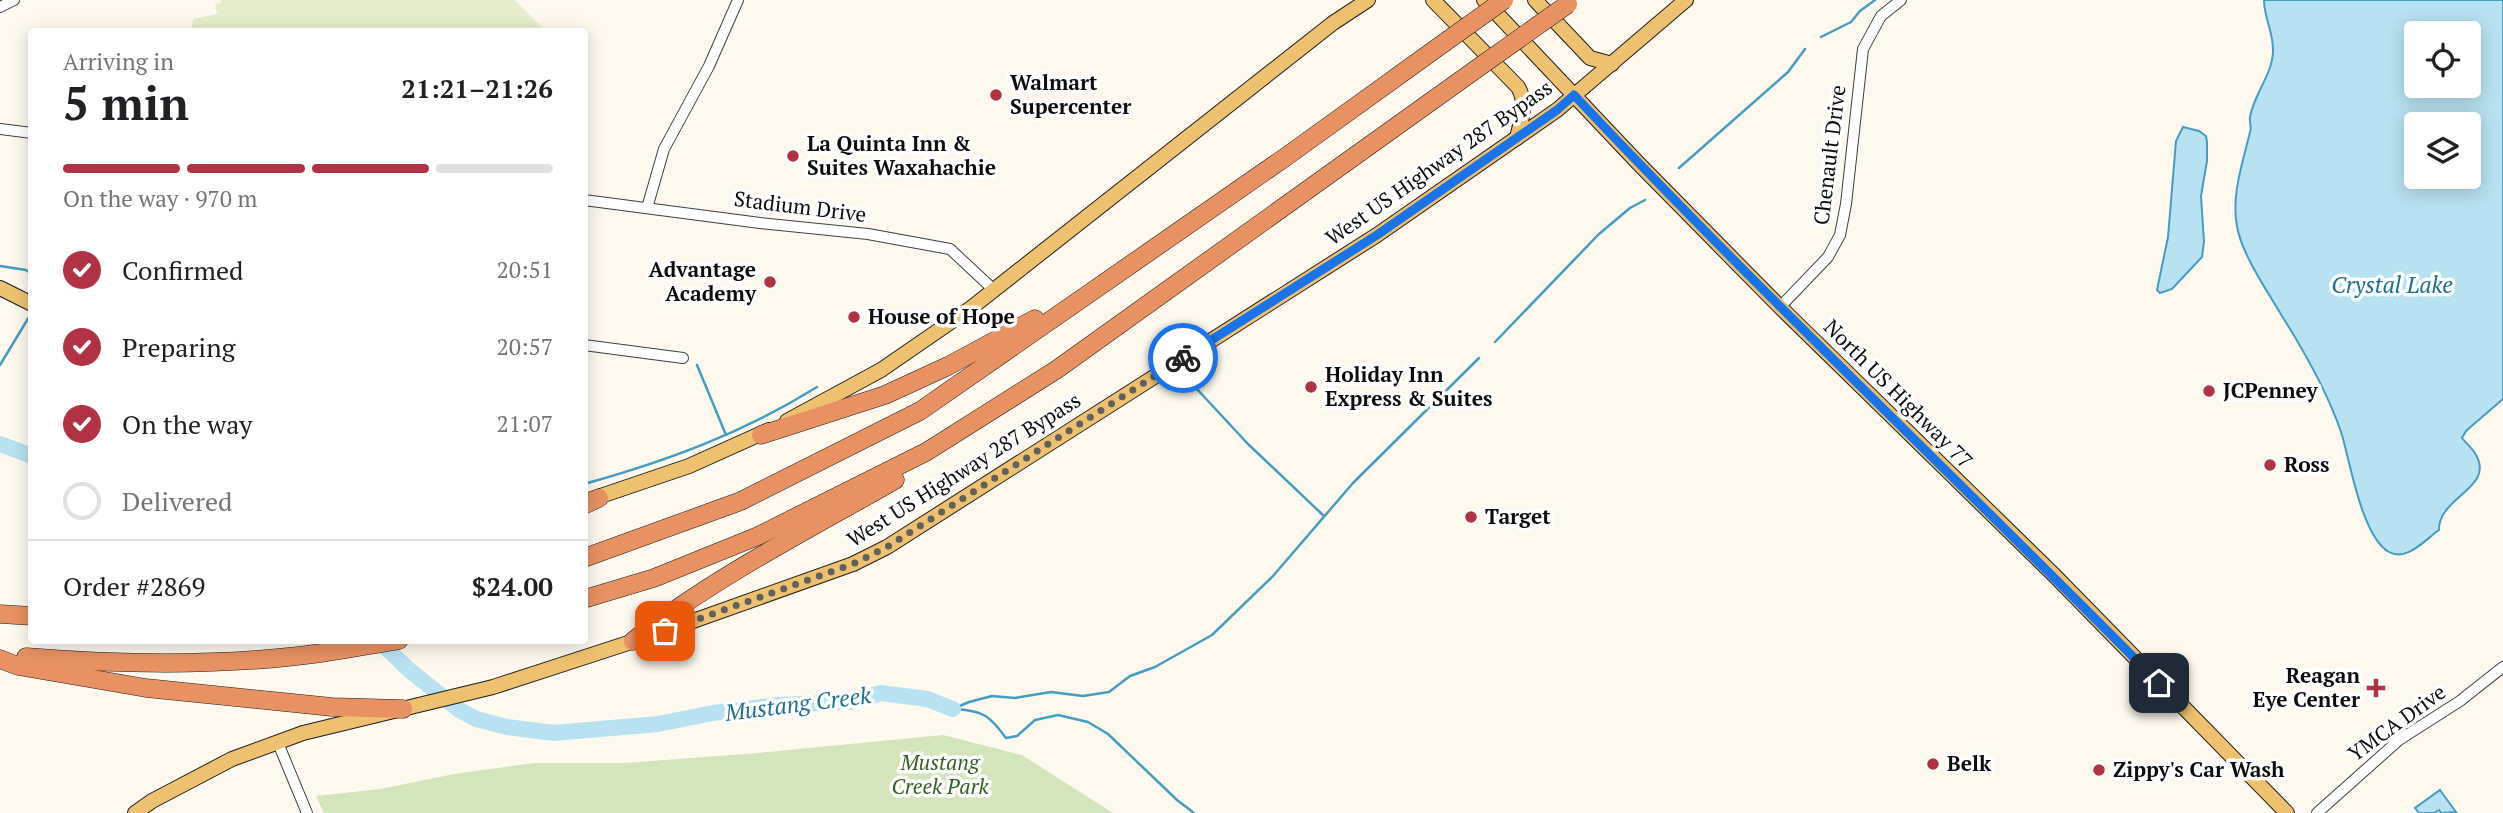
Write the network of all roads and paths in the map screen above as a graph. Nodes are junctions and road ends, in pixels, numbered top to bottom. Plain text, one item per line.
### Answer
1 (14, 0) edge
2 (738, 0) edge
3 (1368, 0) edge
4 (1433, 0) edge
5 (1485, 0) edge
6 (1504, 0) edge
7 (1535, 0) edge
8 (1686, 0) edge
9 (1901, 0) edge
10 (1571, 2) edge
11 (0, 7) edge
12 (1612, 64) junction
13 (1574, 95) junction
14 (0, 130) edge
15 (28, 133) edge
16 (1517, 138) junction
17 (588, 201) edge
18 (647, 208) junction
19 (0, 288) edge
20 (1094, 289) junction
21 (994, 290) junction
22 (28, 302) edge
23 (1780, 307) junction
24 (588, 346) edge
25 (683, 358) dead end
26 (761, 435) junction
27 (945, 440) junction
28 (589, 502) edge
29 (588, 557) edge
30 (588, 597) edge
31 (0, 614) edge
32 (28, 615) edge
33 (633, 641) junction
34 (375, 644) edge
35 (0, 657) edge
36 (2503, 667) edge
37 (408, 708) junction
38 (278, 743) junction
39 (135, 813) edge
40 (307, 813) edge
41 (2287, 813) edge
42 (2317, 813) edge

1 - 11 street
2 - 18 street
3 - 21 main road
4 - 16 main road
5 - 13 main road, North US Highway 77
6 - 20 highway, bridge
7 - 12 main road
8 - 12 main road, West US Highway 287 Bypass
9 - 23 street, Chenault Drive
10 - 27 highway, bridge
12 - 13 main road, West US Highway 287 Bypass
13 - 16 main road, West US Highway 287 Bypass
13 - 23 main road, North US Highway 77
14 - 15 street
16 - 33 main road, West US Highway 287 Bypass
17 - 18 street, Stadium Drive
18 - 21 street, Stadium Drive
19 - 22 main road
20 - 26 highway
20 - 29 highway
21 - 26 main road
23 - 41 main road, North US Highway 77
24 - 25 street
26 - 28 main road
27 - 30 highway
27 - 33 highway
31 - 32 highway
33 - 37 main road, West US Highway 287 Bypass
34 - 35 highway
35 - 37 highway
36 - 42 street, YMCA Drive
37 - 38 main road, West US Highway 287 Bypass
38 - 39 main road, West US Highway 287 Bypass
38 - 40 street

